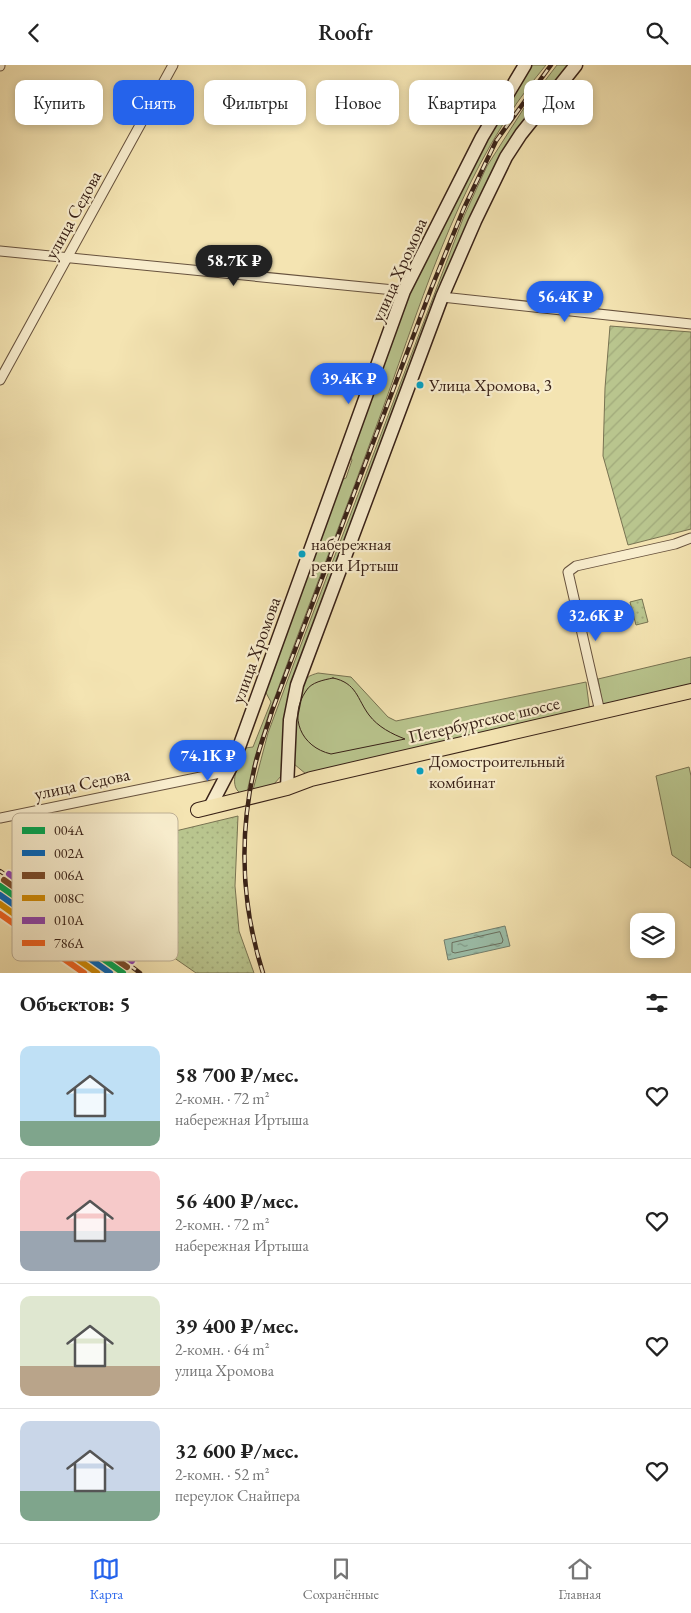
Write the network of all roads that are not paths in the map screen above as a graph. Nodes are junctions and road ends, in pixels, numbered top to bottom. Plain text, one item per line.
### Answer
1 (173, 65) edge
2 (525, 65) edge
3 (576, 65) edge
4 (0, 251) edge
5 (67, 260) junction
6 (404, 291) junction
7 (442, 297) junction
8 (691, 324) edge
9 (0, 381) edge
10 (691, 539) edge
11 (691, 691) edge
12 (691, 698) edge
13 (601, 716) junction
14 (287, 757) junction
15 (400, 763) junction
16 (230, 771) junction
17 (311, 779) junction
18 (287, 788) junction
19 (204, 809) joint
20 (24, 813) edge

1 - 5 street, улица Седова
2 - 6 street, улица Хромова
3 - 7 street
4 - 5 street
5 - 6 street
5 - 9 street, улица Седова
6 - 16 street, улица Хромова
7 - 8 street
7 - 14 street
10 - 13 street
11 - 13 main road, Петербургское шоссе
12 - 13 main road, Петербургское шоссе
13 - 15 main road, Петербургское шоссе
14 - 17 street
14 - 18 street
15 - 17 main road, Петербургское шоссе
15 - 18 main road, Петербургское шоссе
16 - 19 street, улица Хромова
16 - 20 street, улица Седова
17 - 18 main road, Петербургское шоссе
18 - 19 main road, Петербургское шоссе

